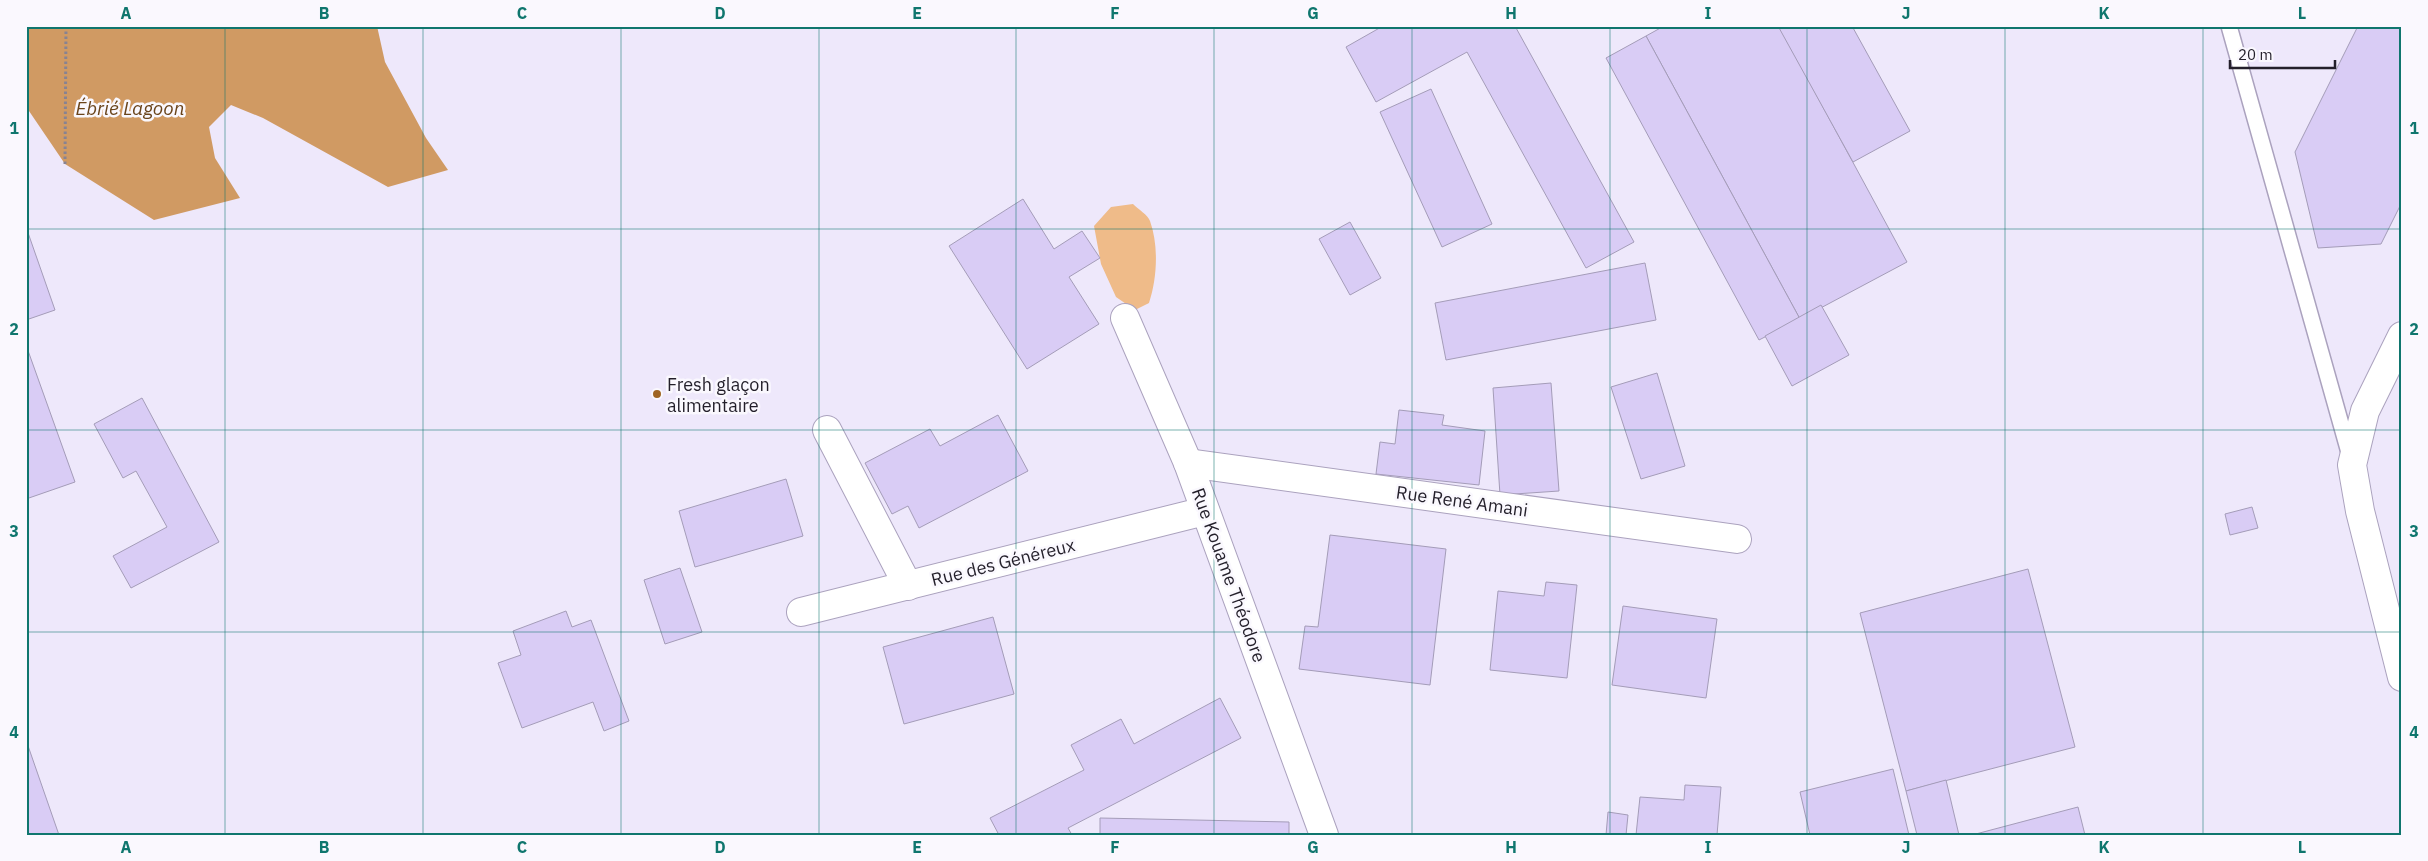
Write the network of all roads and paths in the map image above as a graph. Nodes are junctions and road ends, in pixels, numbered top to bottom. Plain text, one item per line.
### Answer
1 (66, 26) edge
2 (2229, 26) edge
3 (65, 164) dead end
4 (1125, 318) dead end
5 (2402, 336) edge
6 (827, 430) dead end
7 (1188, 463) junction
8 (2352, 465) junction
9 (1205, 511) junction
10 (1737, 539) dead end
11 (908, 586) junction
12 (801, 612) dead end
13 (2402, 677) edge
14 (1324, 835) edge

1 - 3 path
2 - 8 lane
4 - 7 street, Rue Kouame Théodore
5 - 8 street
6 - 11 street
7 - 9 street, Rue Kouame Théodore
7 - 10 street, Rue René Amani
8 - 13 street
9 - 11 street, Rue des Généreux
9 - 14 street, Rue Kouame Théodore
11 - 12 street, Rue des Généreux

